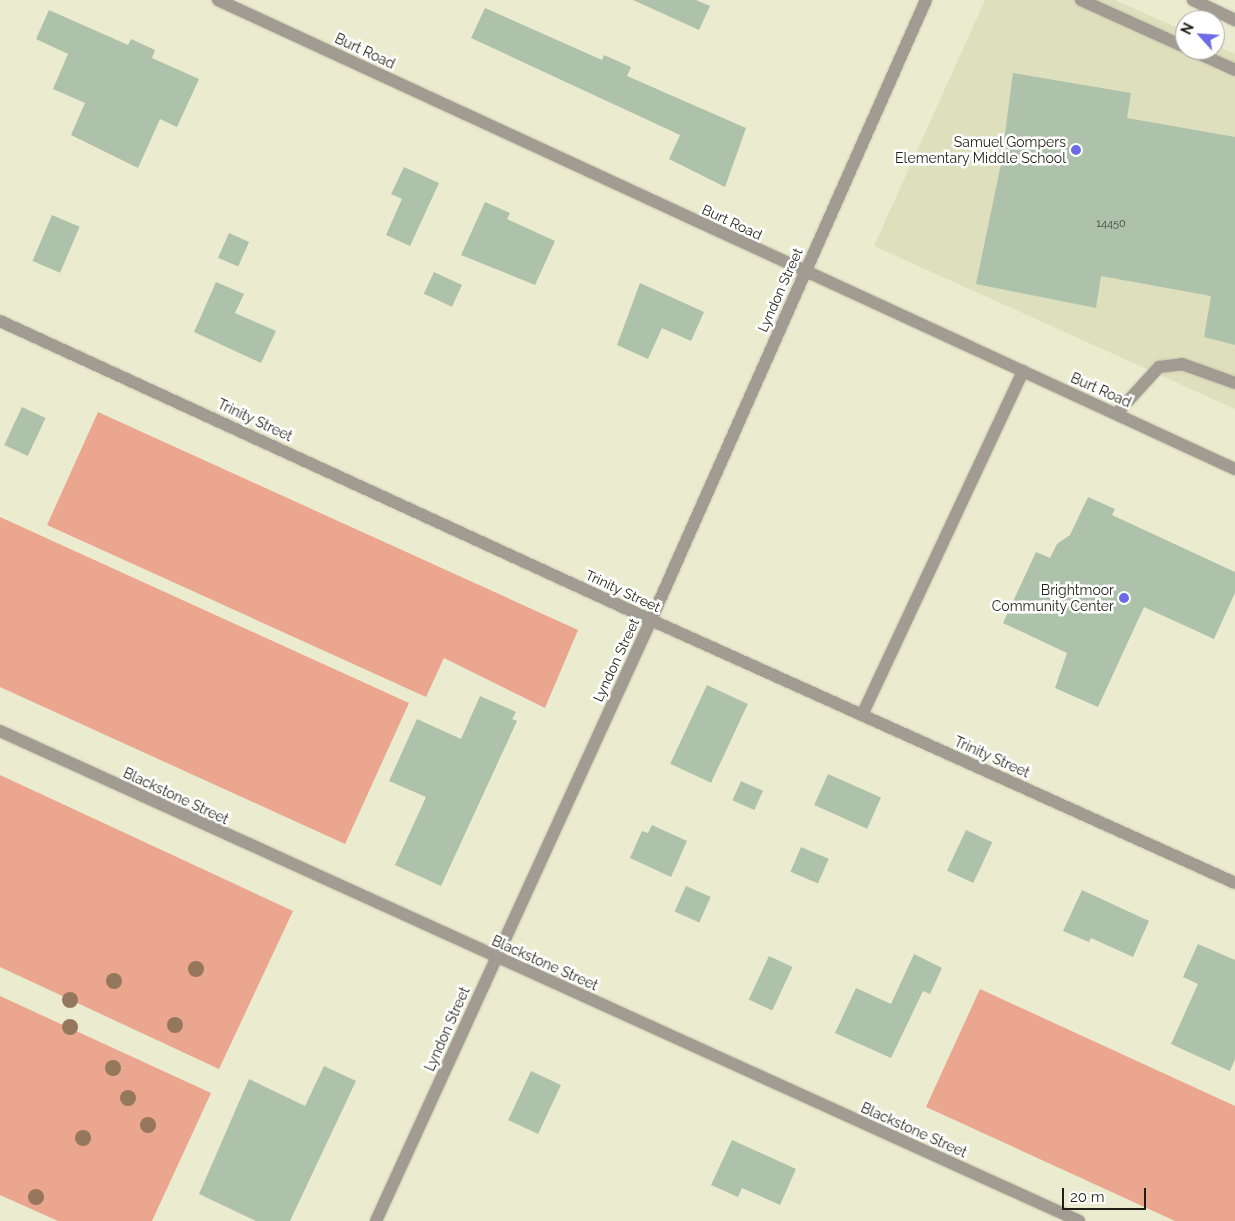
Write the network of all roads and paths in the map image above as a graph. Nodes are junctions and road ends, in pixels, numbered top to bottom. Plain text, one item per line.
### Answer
1 (218, 0) edge
2 (926, 0) edge
3 (1080, 0) edge
4 (1193, 0) edge
5 (1235, 20) edge
6 (1175, 43) edge
7 (1213, 60) edge
8 (1235, 70) edge
9 (805, 272) junction
10 (0, 321) edge
11 (1023, 371) junction
12 (1235, 383) edge
13 (1117, 414) junction
14 (1235, 468) edge
15 (651, 620) junction
16 (862, 715) junction
17 (0, 731) edge
18 (1235, 868) edge
19 (1232, 881) edge
20 (496, 958) junction
21 (376, 1221) edge
22 (1078, 1221) edge

1 - 9 street, Burt Road
2 - 9 street, Lyndon Street
3 - 6 street
4 - 5 street
7 - 8 street
9 - 11 street, Burt Road
9 - 15 street, Lyndon Street
10 - 15 street, Trinity Street
11 - 13 street, Burt Road
11 - 16 street
12 - 13 street
13 - 14 street, Burt Road
15 - 16 street, Trinity Street
15 - 20 street, Lyndon Street
16 - 19 street, Trinity Street
17 - 20 street, Blackstone Street
18 - 19 street
20 - 21 street, Lyndon Street
20 - 22 street, Blackstone Street

